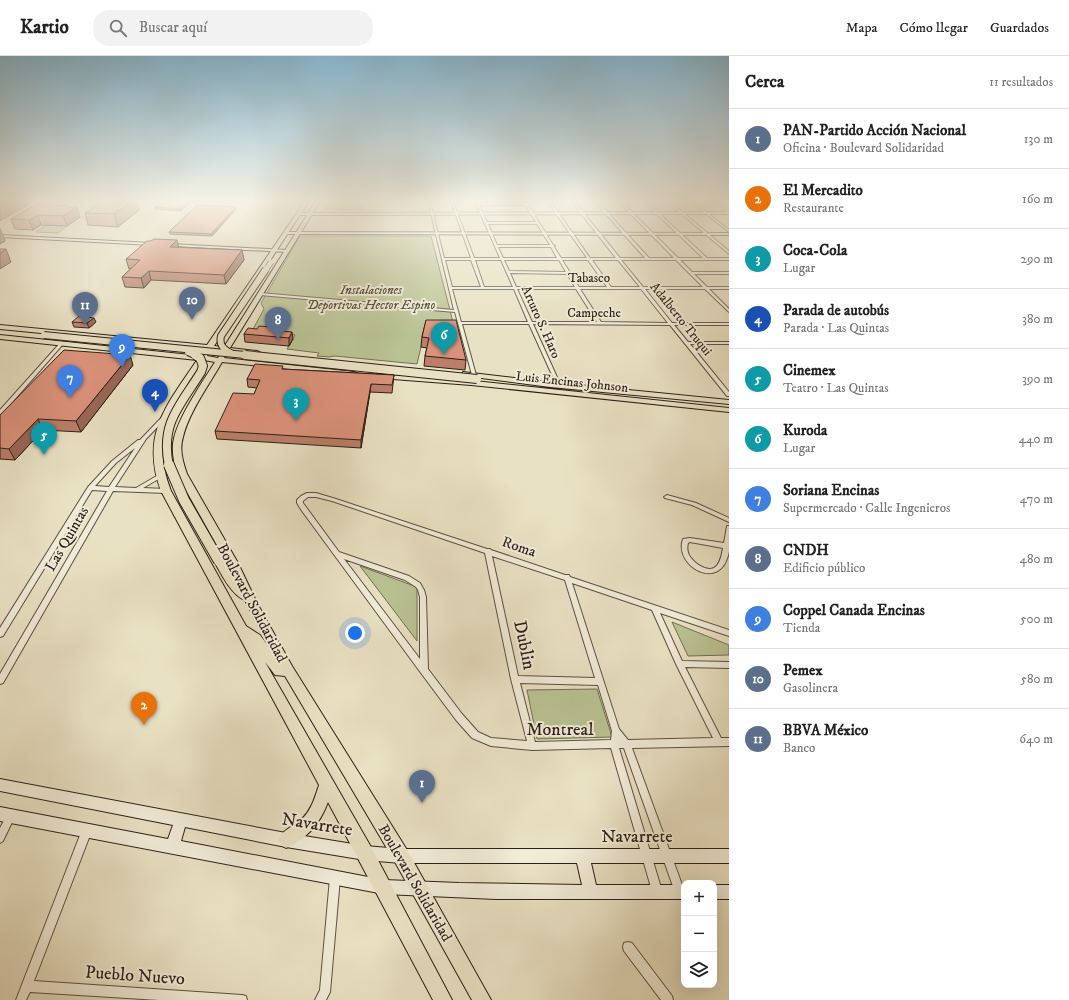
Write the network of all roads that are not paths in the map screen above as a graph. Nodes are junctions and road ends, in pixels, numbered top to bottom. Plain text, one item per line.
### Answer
1 (178, 245) edge
2 (278, 245) edge
3 (291, 245) edge
4 (440, 245) edge
5 (469, 245) edge
6 (580, 245) edge
7 (607, 245) edge
8 (636, 245) edge
9 (664, 245) edge
10 (691, 245) edge
11 (719, 245) edge
12 (496, 246) joint
13 (552, 246) joint
14 (275, 250) junction
15 (287, 251) junction
16 (729, 254) edge
17 (271, 259) junction
18 (443, 259) junction
19 (473, 259) junction
20 (502, 259) junction
21 (560, 259) junction
22 (590, 259) junction
23 (618, 259) junction
24 (648, 259) junction
25 (677, 259) junction
26 (706, 259) junction
27 (729, 259) edge
28 (508, 272) junction
29 (569, 273) junction
30 (692, 273) junction
31 (729, 273) edge
32 (450, 288) junction
33 (483, 288) junction
34 (515, 288) junction
35 (578, 288) junction
36 (610, 288) junction
37 (643, 288) junction
38 (706, 288) junction
39 (729, 288) edge
40 (260, 294) junction
41 (723, 305) junction
42 (729, 305) edge
43 (456, 311) junction
44 (729, 311) edge
45 (460, 323) junction
46 (530, 323) junction
47 (599, 323) junction
48 (671, 324) junction
49 (729, 324) edge
50 (0, 327) edge
51 (223, 328) junction
52 (0, 330) edge
53 (0, 334) edge
54 (0, 337) edge
55 (43, 337) junction
56 (231, 341) junction
57 (62, 343) junction
58 (688, 343) junction
59 (729, 343) edge
60 (154, 346) junction
61 (190, 346) junction
62 (210, 348) junction
63 (226, 349) junction
64 (246, 351) junction
65 (180, 356) junction
66 (203, 358) junction
67 (274, 362) junction
68 (217, 364) junction
69 (194, 372) junction
70 (474, 379) junction
71 (557, 386) junction
72 (178, 394) junction
73 (729, 394) edge
74 (199, 396) junction
75 (729, 402) edge
76 (729, 410) edge
77 (0, 413) edge
78 (166, 416) junction
79 (144, 438) junction
80 (160, 476) junction
81 (90, 488) junction
82 (112, 489) junction
83 (138, 489) junction
84 (166, 491) junction
85 (667, 497) dead end
86 (300, 500) joint
87 (729, 520) edge
88 (729, 528) edge
89 (726, 546) junction
90 (488, 551) junction
91 (336, 554) junction
92 (567, 578) junction
93 (252, 604) junction
94 (655, 609) junction
95 (241, 629) junction
96 (729, 633) edge
97 (0, 634) edge
98 (680, 664) junction
99 (729, 665) edge
100 (288, 670) junction
101 (424, 671) junction
102 (515, 679) junction
103 (0, 681) edge
104 (601, 682) junction
105 (616, 731) junction
106 (719, 742) junction
107 (729, 742) edge
108 (627, 744) junction
109 (614, 745) junction
110 (532, 746) junction
111 (328, 783) junction
112 (0, 785) edge
113 (5, 815) edge
114 (182, 820) junction
115 (87, 830) junction
116 (0, 838) edge
117 (286, 840) junction
118 (172, 846) junction
119 (365, 853) junction
120 (401, 856) junction
121 (582, 856) junction
122 (647, 856) junction
123 (668, 856) junction
124 (729, 856) edge
125 (334, 878) junction
126 (384, 887) junction
127 (420, 889) junction
128 (681, 889) edge
129 (591, 892) junction
130 (657, 892) junction
131 (681, 892) edge
132 (717, 892) edge
133 (729, 892) edge
134 (628, 946) dead end
135 (26, 986) junction
136 (21, 1000) edge
137 (242, 1000) edge
138 (320, 1000) edge
139 (442, 1000) edge
140 (482, 1000) edge
141 (668, 1000) edge

1 - 14 street
2 - 14 main road, Boulevard Solidaridad
3 - 15 main road, Boulevard Solidaridad
4 - 18 street
5 - 19 street
6 - 22 street
7 - 23 street, Adalberto Truqui
8 - 24 street
9 - 25 street
10 - 26 street
11 - 16 street
12 - 13 street
12 - 20 street, Arturo S. Haro
13 - 21 street
14 - 15 street
14 - 17 main road, Boulevard Solidaridad
15 - 40 main road, Boulevard Solidaridad
17 - 51 main road, Boulevard Solidaridad
17 - 67 main road, bridge
18 - 19 street
18 - 32 street
19 - 20 street
19 - 33 street
20 - 21 street
20 - 28 street, Arturo S. Haro
21 - 22 street
21 - 29 street
22 - 23 street
22 - 36 street
23 - 24 street
23 - 37 street, Adalberto Truqui
24 - 25 street
25 - 26 street
25 - 30 street
26 - 27 street
28 - 29 street
28 - 34 street, Arturo S. Haro
29 - 35 street
30 - 31 street
30 - 38 street
32 - 33 street, Tabasco
32 - 43 street
33 - 34 street, Tabasco
34 - 35 street, Tabasco
34 - 46 street, Arturo S. Haro
35 - 36 street, Tabasco
35 - 47 street
36 - 37 street, Tabasco
37 - 38 street, Tabasco
37 - 48 street, Adalberto Truqui
38 - 39 street, Tabasco
38 - 41 street
40 - 43 street
40 - 56 main road, Boulevard Solidaridad
41 - 42 street
41 - 44 street
43 - 45 street
45 - 46 street, Campeche
45 - 70 street
46 - 47 street, Campeche
46 - 71 street, Arturo S. Haro
47 - 48 street, Campeche
48 - 49 street, Campeche
48 - 58 street, Adalberto Truqui
50 - 61 main road
51 - 61 main road
51 - 62 main road, Boulevard Solidaridad
52 - 55 main road
53 - 55 main road
54 - 57 main road
55 - 60 main road, bridge
55 - 67 main road, bridge
56 - 63 main road, Boulevard Solidaridad
56 - 64 main road
57 - 65 main road
57 - 77 street
58 - 59 street
58 - 73 street, Adalberto Truqui
60 - 70 main road, bridge
60 - 93 main road, bridge
61 - 62 main road
62 - 63 main road
62 - 66 main road, Boulevard Solidaridad
63 - 64 main road
63 - 68 main road, Boulevard Solidaridad
64 - 70 main road
65 - 66 main road
65 - 69 main road
66 - 68 main road
66 - 69 main road, Boulevard Solidaridad
67 - 70 main road, Luis Encinas Johnson
68 - 70 main road
68 - 74 main road, Boulevard Solidaridad
69 - 72 main road, Boulevard Solidaridad
70 - 71 main road, Luis Encinas Johnson
70 - 76 main road, Luis Encinas Johnson
71 - 75 main road, Luis Encinas Johnson
72 - 74 main road
72 - 78 main road, Boulevard Solidaridad
74 - 93 main road, Boulevard Solidaridad
78 - 79 street, Las Quintas
78 - 80 main road, Boulevard Solidaridad
79 - 81 street, Las Quintas
79 - 82 street, Las Quintas
80 - 83 street
80 - 84 main road, Boulevard Solidaridad
81 - 82 street
81 - 97 street, Las Quintas
82 - 83 street
82 - 103 street, Las Quintas
83 - 84 street
84 - 95 main road, Boulevard Solidaridad
85 - 87 street
86 - 90 street, Roma
86 - 91 street, Montreal
88 - 89 street
89 - 89 street
90 - 92 street, Roma
90 - 102 street, Dublin
91 - 101 street, Montreal
91 - 101 street
92 - 94 street, Roma
92 - 104 street
93 - 100 main road, Boulevard Solidaridad
94 - 96 street, Roma
94 - 98 street
95 - 100 main road
95 - 111 main road, Boulevard Solidaridad
98 - 99 street
98 - 106 street
100 - 120 main road, Boulevard Solidaridad
101 - 110 street, Montreal
102 - 104 street
102 - 110 street, Dublin
104 - 105 street
105 - 108 street
105 - 109 street
106 - 107 street, Montreal
106 - 108 street, Montreal
108 - 109 street, Montreal
108 - 123 street
109 - 110 street, Montreal
109 - 122 street
111 - 117 main road
111 - 119 main road, Boulevard Solidaridad
112 - 114 street, Navarrete
113 - 115 street
113 - 116 street
114 - 117 street, Navarrete
114 - 118 street
115 - 118 street
115 - 135 street
117 - 119 street, Navarrete
118 - 125 street
119 - 120 street, Navarrete
119 - 126 main road, Boulevard Solidaridad
120 - 121 street, Navarrete
120 - 127 main road, Boulevard Solidaridad
121 - 122 street, Navarrete
121 - 129 street
122 - 123 street, Navarrete
122 - 130 street
123 - 124 street, Navarrete
123 - 128 street
125 - 126 street
125 - 138 street
126 - 127 street
126 - 139 main road, Boulevard Solidaridad
127 - 129 street
127 - 140 main road, Boulevard Solidaridad
129 - 130 street
130 - 131 street
132 - 133 street
134 - 141 street
135 - 136 street
135 - 137 street, Pueblo Nuevo

